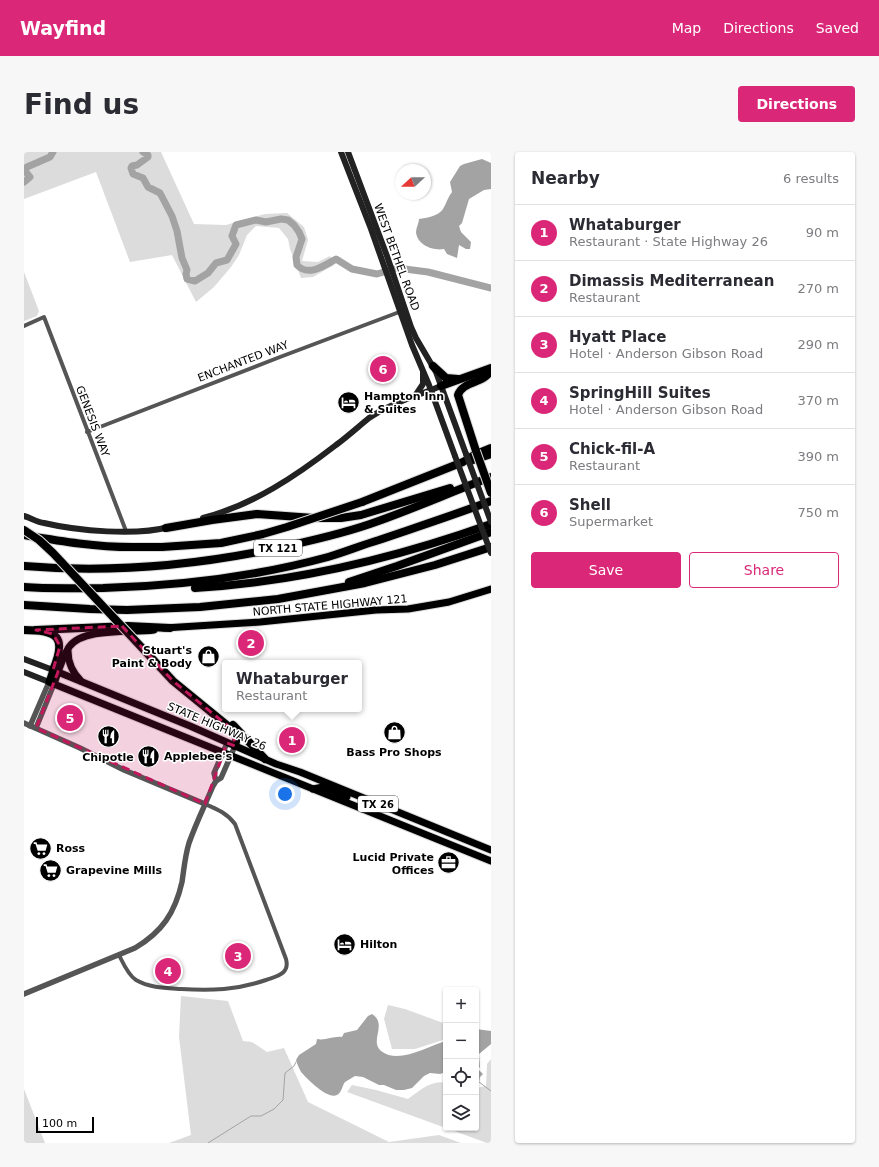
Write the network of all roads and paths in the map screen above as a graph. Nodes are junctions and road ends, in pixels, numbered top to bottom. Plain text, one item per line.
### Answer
1 (340, 152) edge
2 (348, 152) edge
3 (354, 178) junction
4 (403, 311) junction
5 (24, 326) edge
6 (433, 366) junction
7 (491, 369) edge
8 (424, 372) junction
9 (461, 379) junction
10 (441, 386) junction
11 (431, 390) junction
12 (415, 396) junction
13 (87, 432) junction
14 (491, 448) edge
15 (491, 454) edge
16 (464, 458) junction
17 (491, 477) edge
18 (461, 489) junction
19 (491, 493) edge
20 (491, 501) edge
21 (24, 516) edge
22 (491, 523) edge
23 (166, 528) junction
24 (24, 530) edge
25 (126, 531) junction
26 (491, 532) edge
27 (24, 535) edge
28 (491, 547) edge
29 (491, 552) edge
30 (24, 566) edge
31 (157, 586) junction
32 (24, 587) edge
33 (491, 589) edge
34 (306, 593) junction
35 (491, 594) edge
36 (474, 595) junction
37 (24, 604) edge
38 (170, 628) junction
39 (24, 630) edge
40 (36, 630) junction
41 (68, 649) junction
42 (24, 659) edge
43 (55, 671) junction
44 (24, 672) edge
45 (82, 682) junction
46 (51, 683) junction
47 (205, 707) junction
48 (24, 723) edge
49 (33, 727) junction
50 (226, 743) junction
51 (235, 746) junction
52 (223, 752) junction
53 (231, 756) junction
54 (265, 759) junction
55 (273, 773) junction
56 (313, 777) junction
57 (216, 781) junction
58 (313, 789) junction
59 (205, 804) junction
60 (383, 806) junction
61 (489, 849) edge
62 (487, 859) edge
63 (119, 955) junction
64 (24, 994) edge

1 - 3 main road, WEST BETHEL ROAD
2 - 3 main road, WEST BETHEL ROAD
3 - 4 main road, WEST BETHEL ROAD
4 - 6 main road, WEST BETHEL ROAD
4 - 8 main road, WEST BETHEL ROAD
4 - 13 street, ENCHANTED WAY
5 - 13 street, GENESIS WAY
6 - 9 highway
6 - 10 main road, WEST BETHEL ROAD
7 - 9 highway
7 - 19 highway, bridge
8 - 11 main road, WEST BETHEL ROAD
8 - 12 main road
9 - 10 highway
10 - 11 main road
10 - 16 main road, WEST BETHEL ROAD
11 - 12 main road
11 - 29 main road, WEST BETHEL ROAD, bridge
12 - 23 main road
13 - 25 street, GENESIS WAY
14 - 16 highway
15 - 16 highway
16 - 22 main road, WEST BETHEL ROAD, bridge
16 - 27 highway, bridge
17 - 18 highway, TX 121
18 - 23 highway
18 - 30 highway, TX 121
20 - 31 highway, TX 121
21 - 25 main road
22 - 31 highway
23 - 25 main road
24 - 47 highway, bridge
26 - 34 highway
28 - 34 highway
31 - 32 highway, TX 121
33 - 36 main road, NORTH STATE HIGHWAY 121
34 - 37 highway
35 - 36 main road
36 - 38 main road, NORTH STATE HIGHWAY 121
38 - 40 highway
38 - 41 main road, NORTH STATE HIGHWAY 121
39 - 40 highway
40 - 43 highway
41 - 43 main road
41 - 45 main road
42 - 43 main road, STATE HIGHWAY 26 / TX 26
43 - 45 main road, STATE HIGHWAY 26 / TX 26
43 - 46 main road
44 - 46 main road, STATE HIGHWAY 26 / TX 26
45 - 50 main road, STATE HIGHWAY 26 / TX 26
46 - 49 street
46 - 52 main road, STATE HIGHWAY 26 / TX 26
47 - 51 highway
47 - 54 highway
48 - 49 street
49 - 59 street
50 - 51 main road, STATE HIGHWAY 26 / TX 26
50 - 52 street
51 - 53 street
51 - 54 main road, STATE HIGHWAY 26 / TX 26
52 - 53 main road, STATE HIGHWAY 26 / TX 26
52 - 57 street
53 - 55 main road, STATE HIGHWAY 26 / TX 26
53 - 57 street
54 - 56 main road, STATE HIGHWAY 26 / TX 26
55 - 56 main road
55 - 58 main road, STATE HIGHWAY 26 / TX 26
56 - 60 main road, STATE HIGHWAY 26 / TX 26
57 - 59 street
58 - 60 main road
58 - 62 main road, STATE HIGHWAY 26 / TX 26
59 - 63 street
59 - 63 street
60 - 61 main road, STATE HIGHWAY 26 / TX 26
61 - 62 main road
63 - 64 street

